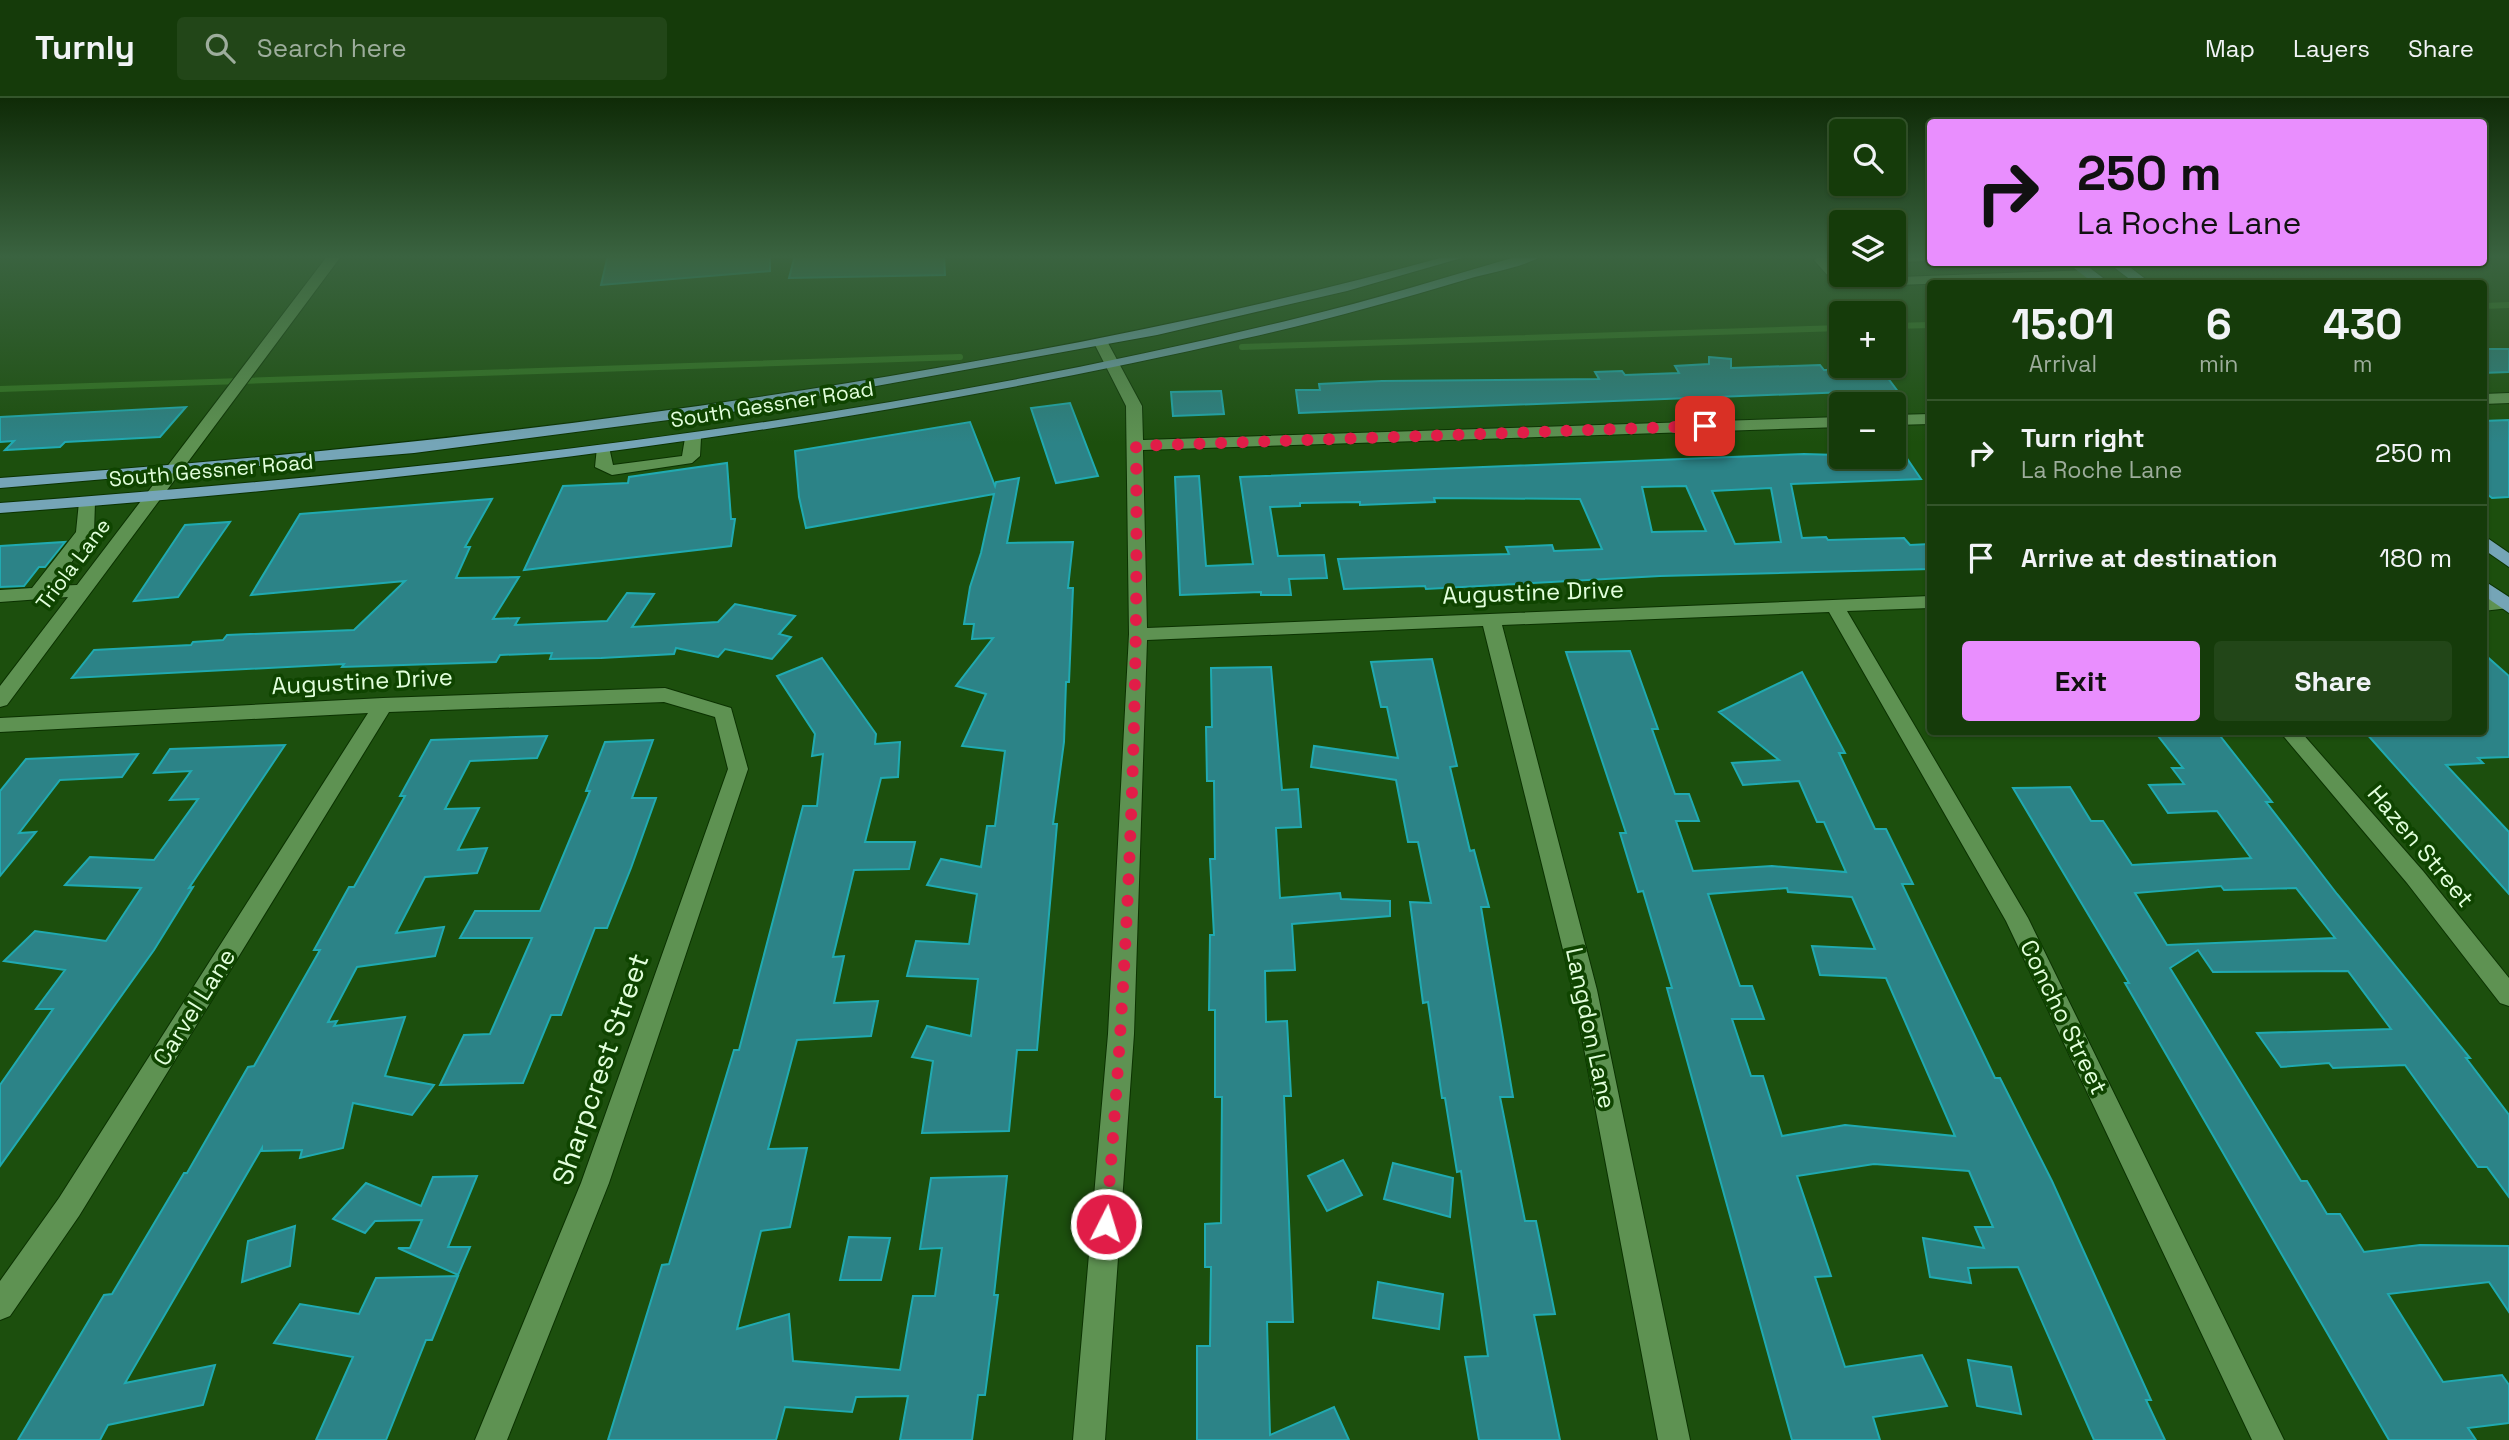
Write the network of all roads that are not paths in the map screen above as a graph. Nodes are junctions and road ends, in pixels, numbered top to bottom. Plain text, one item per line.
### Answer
1 (287, 318) edge
2 (1214, 318) edge
3 (1315, 318) edge
4 (1101, 343) junction
5 (1112, 364) junction
6 (2509, 398) edge
7 (2487, 399) edge
8 (660, 418) junction
9 (1927, 419) edge
10 (1906, 420) edge
11 (1829, 422) edge
12 (693, 438) junction
13 (658, 444) junction
14 (1136, 446) junction
15 (603, 450) junction
16 (170, 471) junction
17 (0, 484) edge
18 (150, 497) junction
19 (87, 502) junction
20 (0, 508) edge
21 (2487, 543) edge
22 (2509, 562) edge
23 (2487, 588) edge
24 (81, 590) junction
25 (38, 593) junction
26 (0, 596) edge
27 (1927, 602) edge
28 (2487, 604) edge
29 (2507, 605) edge
30 (1835, 606) junction
31 (1491, 620) junction
32 (1138, 634) junction
33 (0, 699) edge
34 (383, 705) junction
35 (724, 713) joint
36 (0, 725) edge
37 (2293, 735) edge
38 (2509, 996) edge
39 (0, 1306) edge
40 (491, 1440) edge
41 (1089, 1440) edge
42 (1674, 1440) edge
43 (2268, 1440) edge

1 - 16 street, Triola Lane
2 - 4 main road, South Gessner Road
3 - 5 main road, South Gessner Road
4 - 5 street
4 - 8 main road, South Gessner Road
5 - 12 main road, South Gessner Road
5 - 14 street
6 - 7 street
8 - 13 main road
8 - 16 main road, South Gessner Road
9 - 10 street
11 - 14 street
12 - 13 main road, South Gessner Road
12 - 15 street
13 - 15 main road, South Gessner Road
14 - 32 street
15 - 18 main road, South Gessner Road
16 - 17 main road, South Gessner Road
16 - 18 street, Triola Lane
18 - 19 main road, South Gessner Road
18 - 24 street, Triola Lane
19 - 20 main road, South Gessner Road
19 - 25 street
21 - 22 main road
23 - 29 main road
24 - 25 street
24 - 33 street, Triola Lane
25 - 26 street
27 - 30 street, Augustine Drive
28 - 29 street
30 - 31 street, Augustine Drive
30 - 43 street, Concho Street
31 - 32 street, Augustine Drive
31 - 42 street, Langdon Lane
32 - 41 street
34 - 35 street, Augustine Drive
34 - 36 street, Augustine Drive
34 - 39 street, Carvel Lane
35 - 40 street, Sharpcrest Street
37 - 38 street, Hazen Street

